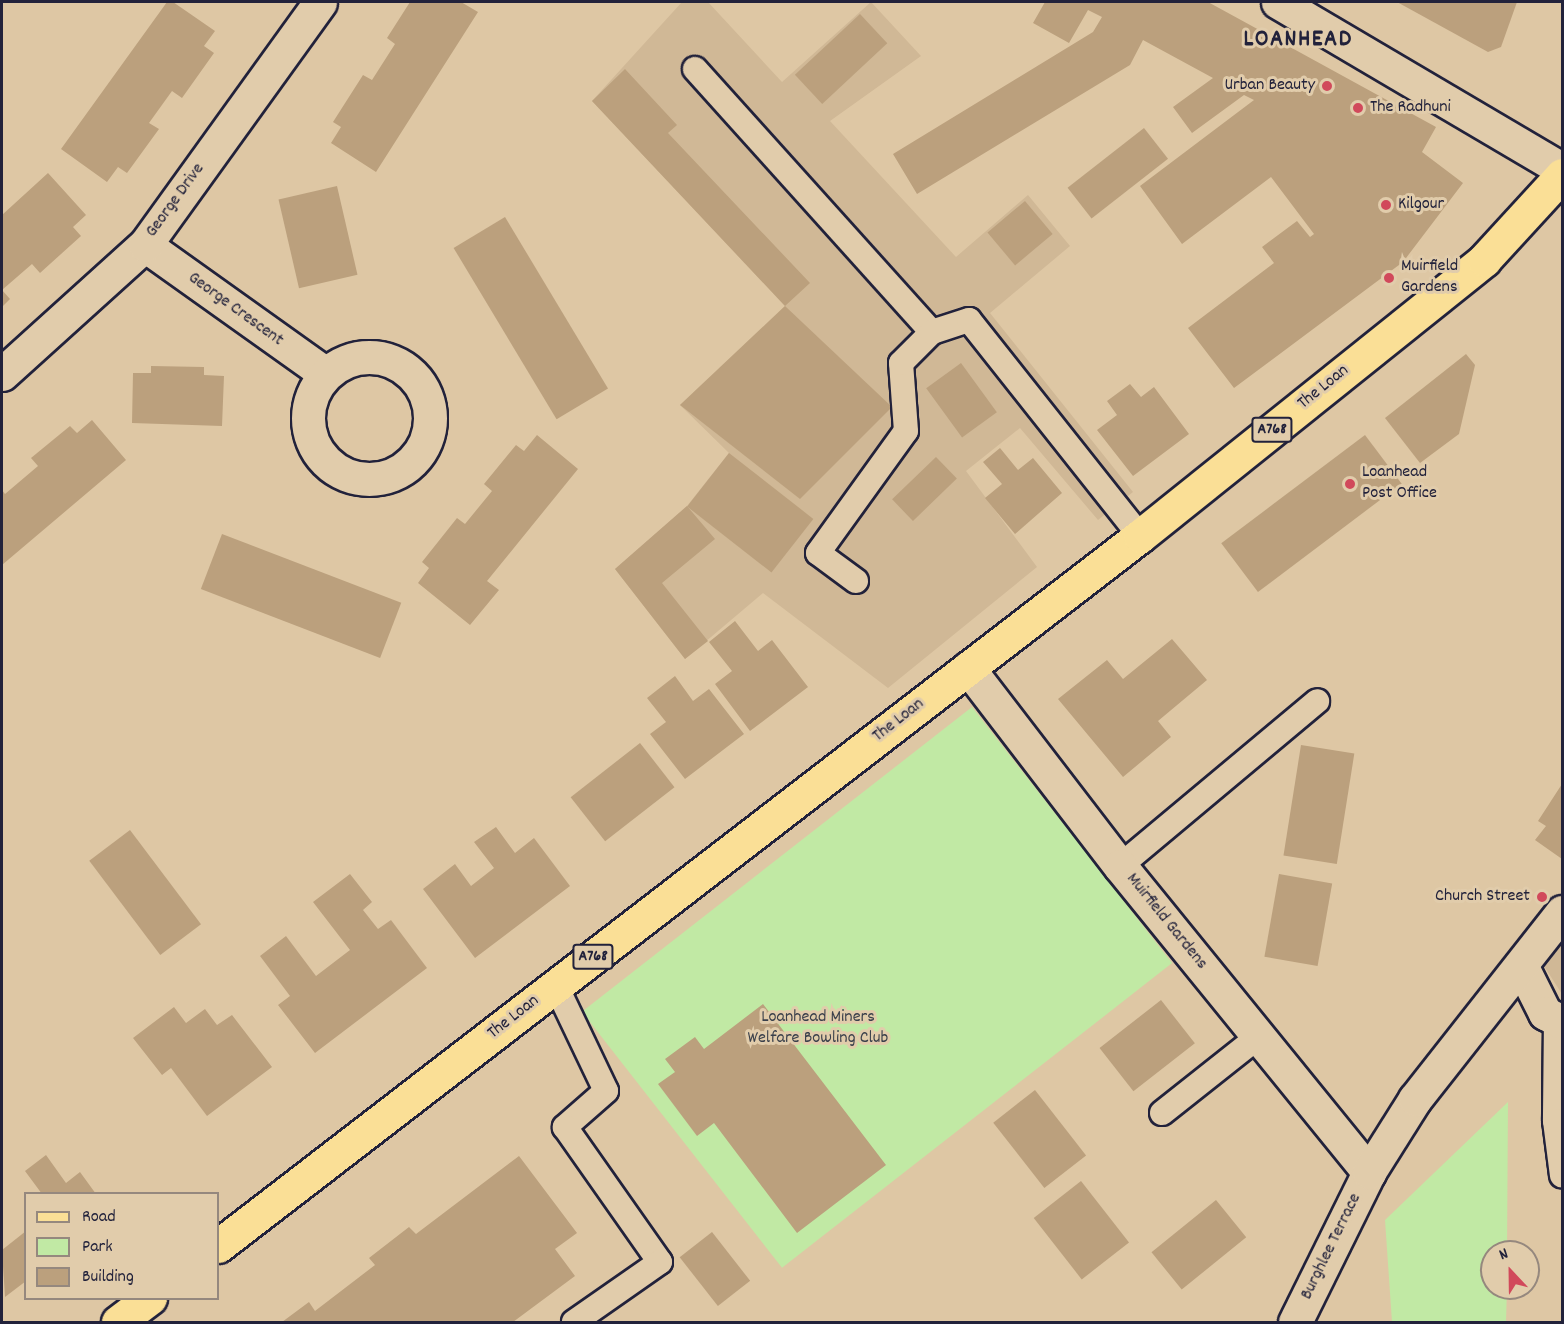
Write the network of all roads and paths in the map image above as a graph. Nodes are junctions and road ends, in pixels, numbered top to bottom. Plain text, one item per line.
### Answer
1 (320, 2) edge
2 (1278, 2) edge
3 (695, 69) dead end
4 (1563, 169) edge
5 (1563, 175) edge
6 (145, 245) junction
7 (932, 332) junction
8 (2, 374) edge
9 (326, 374) dead end
10 (1140, 536) junction
11 (856, 581) dead end
12 (968, 668) junction
13 (1317, 701) dead end
14 (1120, 866) junction
15 (1563, 912) edge
16 (1512, 977) junction
17 (556, 986) junction
18 (1559, 1021) edge
19 (1259, 1036) junction
20 (1162, 1113) dead end
21 (1369, 1172) junction
22 (1563, 1176) edge
23 (219, 1245) edge
24 (149, 1300) edge
25 (118, 1323) edge
26 (574, 1323) edge
27 (1295, 1323) edge

1 - 6 street, George Drive
2 - 4 street
3 - 7 lane
5 - 10 main road, The Loan / A768
6 - 8 street, George Drive
6 - 9 street, George Crescent
7 - 10 lane
7 - 11 lane
10 - 12 main road, The Loan / A768
12 - 14 street, Muirfield Gardens
12 - 17 main road, The Loan / A768
13 - 14 lane
14 - 19 street, Muirfield Gardens
15 - 16 street
16 - 18 street
16 - 21 street
17 - 23 main road, The Loan / A768
17 - 26 lane
18 - 22 lane
19 - 20 lane
19 - 21 street, Muirfield Gardens
21 - 27 street, Burghlee Terrace
24 - 25 main road

